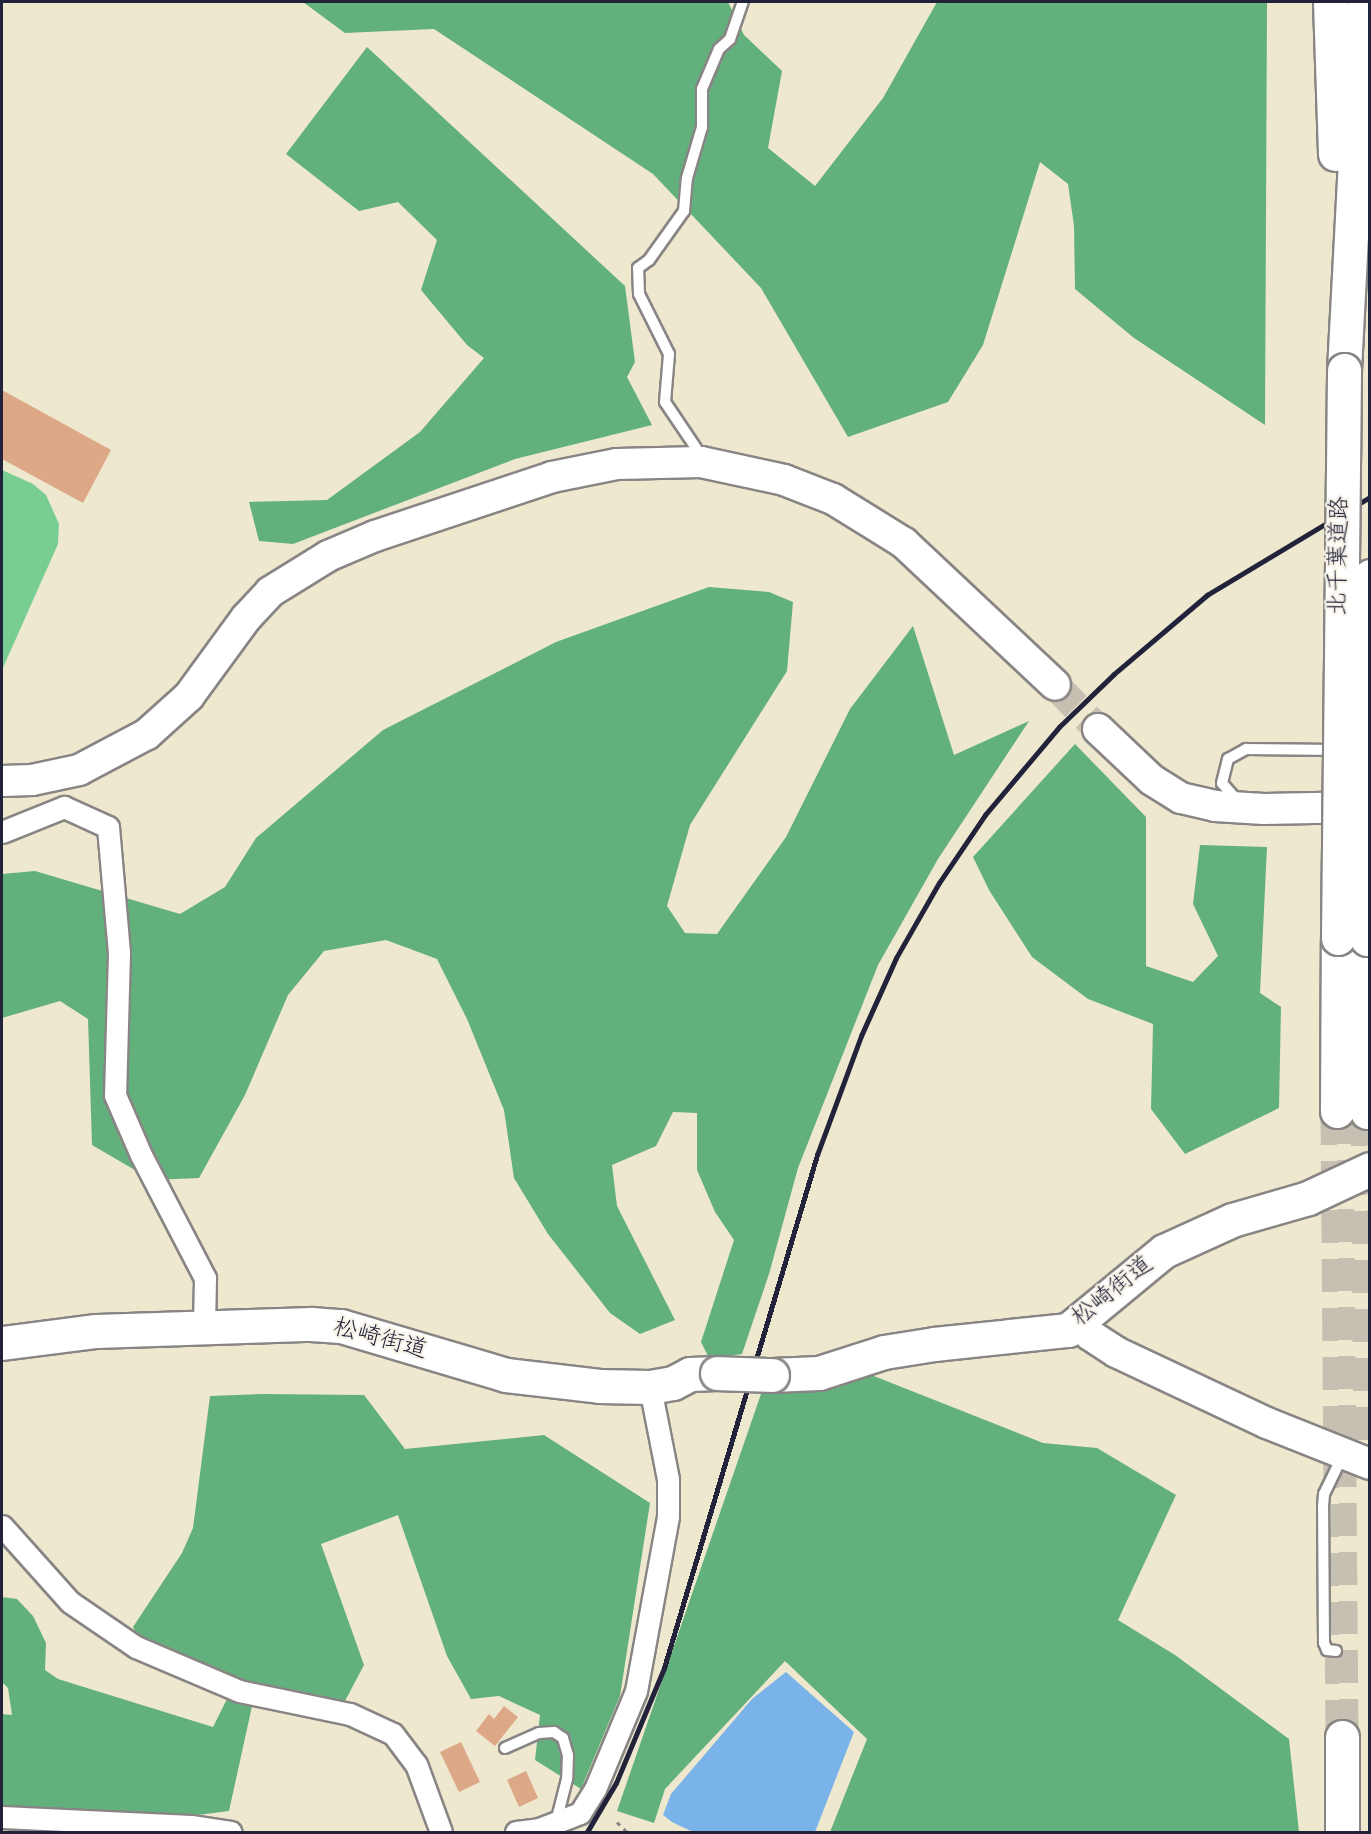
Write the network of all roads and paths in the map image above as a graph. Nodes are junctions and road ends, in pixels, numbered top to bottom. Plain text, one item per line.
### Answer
1 (743, 2) edge
2 (1330, 2) edge
3 (1363, 2) edge
4 (1344, 327) junction
5 (696, 448) dead end
6 (1370, 576) edge
7 (1055, 685) tunnel mouth
8 (1098, 729) tunnel mouth
9 (1370, 751) edge
10 (2, 781) edge
11 (1370, 807) edge
12 (1245, 808) junction
13 (2, 832) edge
14 (1352, 939) junction
15 (1352, 1112) tunnel mouth
16 (1370, 1169) edge
17 (1080, 1321) junction
18 (204, 1327) junction
19 (2, 1343) edge
20 (650, 1387) junction
21 (1357, 1458) edge
22 (2, 1526) edge
23 (1336, 1651) dead end
24 (1342, 1737) tunnel mouth
25 (505, 1748) dead end
26 (2, 1817) edge
27 (556, 1822) junction
28 (617, 1822) dead end
29 (231, 1833) edge
30 (441, 1833) edge
31 (516, 1833) edge
32 (627, 1833) edge
33 (1342, 1833) edge

1 - 5 lane
2 - 4 main road
3 - 4 main road, 北千葉道路
4 - 14 main road, 北千葉道路, bridge
6 - 14 main road, 北千葉道路, bridge
7 - 10 street
8 - 12 street
9 - 12 lane
11 - 12 street
13 - 18 street
14 - 15 main road, 北千葉道路
16 - 17 main road, 松崎街道
17 - 20 main road, 松崎街道, bridge
17 - 21 street
18 - 19 main road, 松崎街道
18 - 20 main road, 松崎街道
20 - 27 street
21 - 23 lane
22 - 30 street
24 - 33 main road
25 - 27 lane
26 - 29 street
27 - 31 street
28 - 32 path

